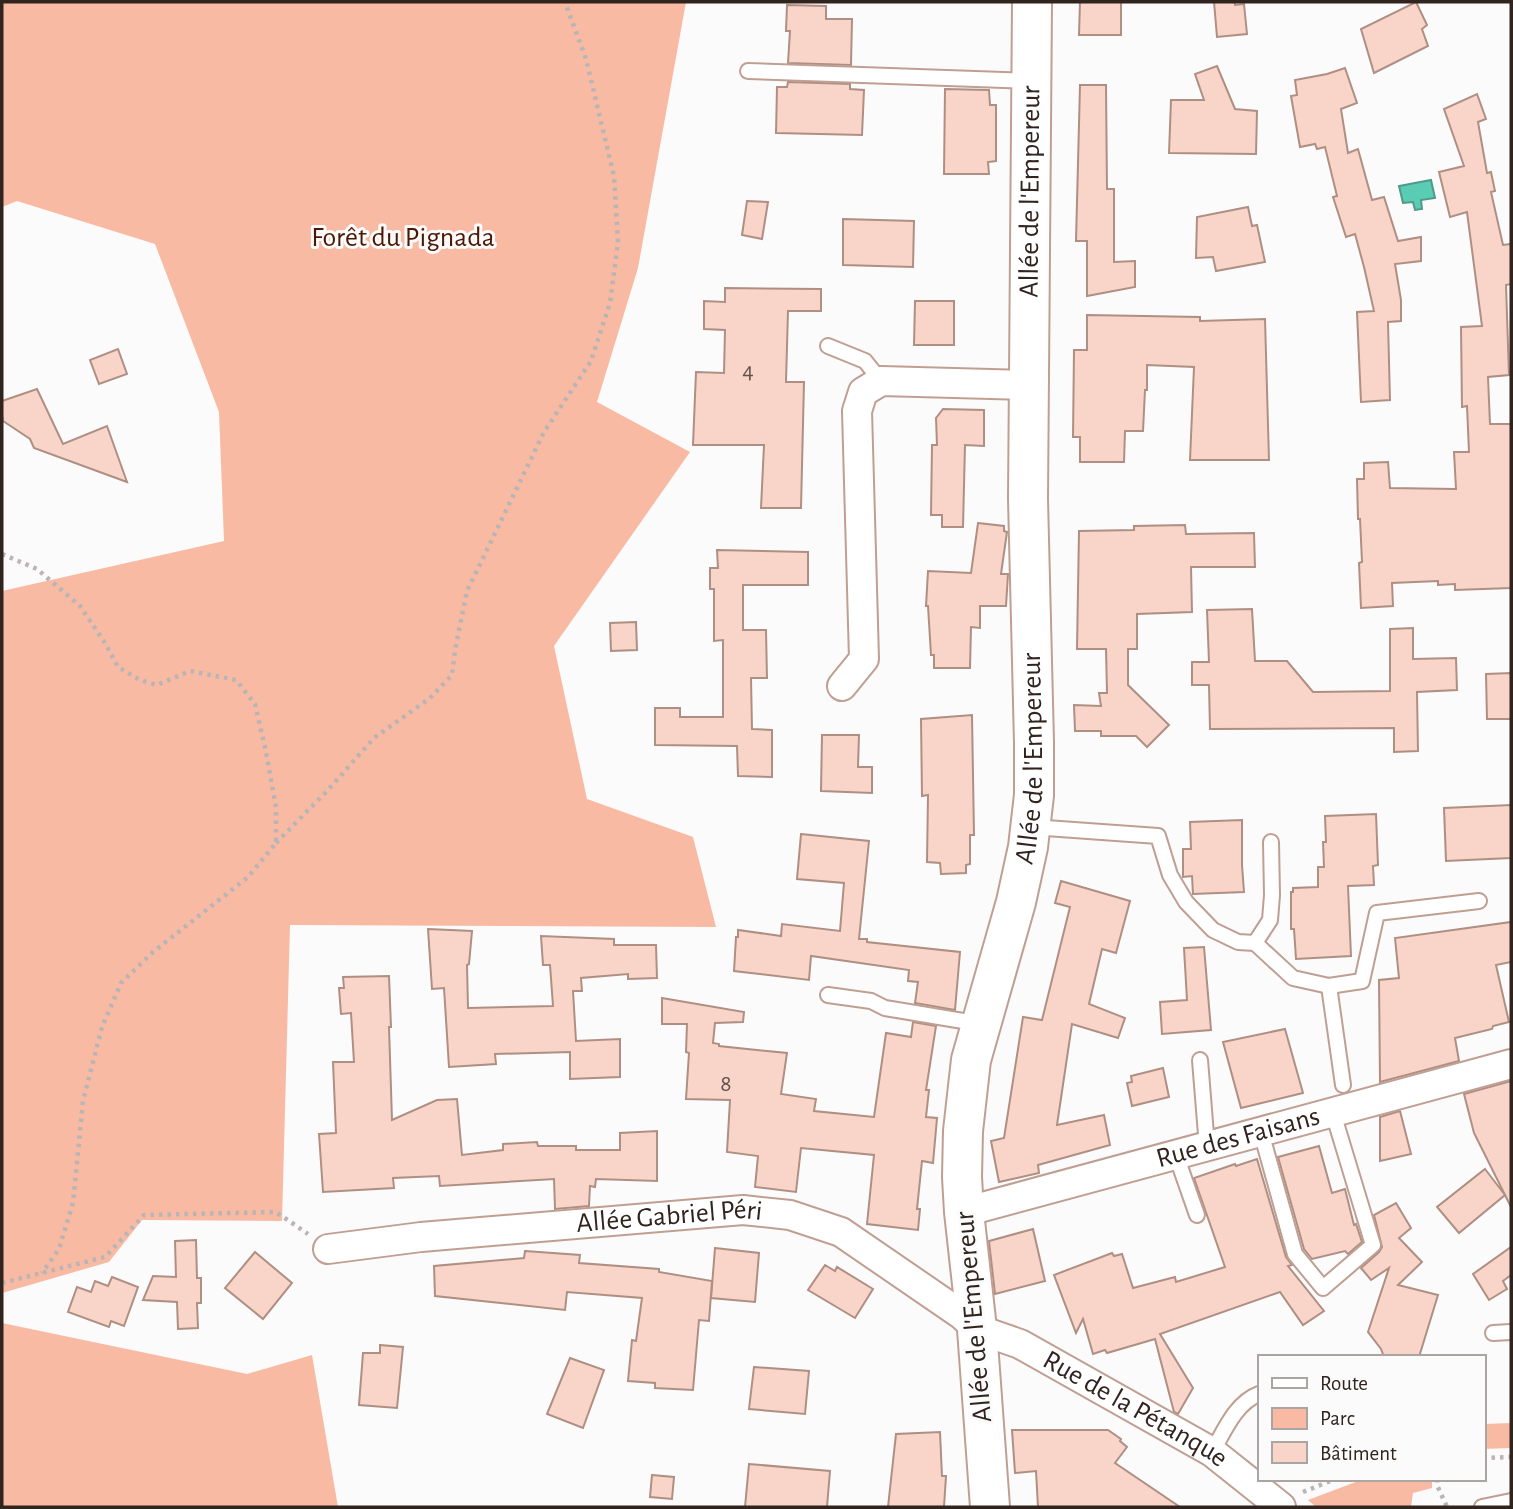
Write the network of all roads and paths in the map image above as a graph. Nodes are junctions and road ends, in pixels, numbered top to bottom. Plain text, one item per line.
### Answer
1 (565, 2) edge
2 (1032, 2) edge
3 (748, 71) dead end
4 (1031, 81) junction
5 (828, 346) dead end
6 (881, 381) junction
7 (1030, 385) junction
8 (2, 554) edge
9 (842, 686) dead end
10 (1030, 827) junction
11 (1271, 842) dead end
12 (276, 843) junction
13 (1479, 901) dead end
14 (1255, 943) junction
15 (1329, 986) junction
16 (828, 995) dead end
17 (981, 1024) junction
18 (1200, 1060) dead end
19 (1511, 1064) edge
20 (1343, 1085) dead end
21 (1333, 1113) junction
22 (1261, 1132) junction
23 (1207, 1147) junction
24 (1176, 1155) junction
25 (964, 1212) junction
26 (1197, 1215) dead end
27 (328, 1249) joint
28 (43, 1273) junction
29 (2, 1283) edge
30 (977, 1329) junction
31 (1511, 1332) edge
32 (1493, 1333) dead end
33 (1258, 1394) edge
34 (1212, 1452) junction
35 (1511, 1457) edge
36 (1485, 1458) edge
37 (1437, 1481) edge
38 (1511, 1501) edge
39 (990, 1507) edge
40 (1281, 1507) edge
41 (1447, 1507) edge
42 (1482, 1507) edge

1 - 12 path
2 - 4 street, Allée de l'Empereur
3 - 4 lane
4 - 7 street, Allée de l'Empereur
5 - 6 lane
6 - 7 street
6 - 9 street
7 - 10 street, Allée de l'Empereur
8 - 12 path
10 - 14 lane
10 - 17 street, Allée de l'Empereur
11 - 14 lane
12 - 28 path
13 - 15 lane
14 - 15 lane
15 - 20 lane
16 - 17 lane
17 - 25 street, Allée de l'Empereur
18 - 23 lane
19 - 21 street, Rue des Faisans
21 - 22 street, Rue des Faisans
21 - 22 lane
22 - 23 street, Rue des Faisans
23 - 24 street, Rue des Faisans
24 - 25 street, Rue des Faisans
24 - 26 lane
25 - 30 street, Allée de l'Empereur
27 - 28 path
27 - 30 street, Allée Gabriel Péri
28 - 29 path
30 - 34 street, Rue de la Pétanque
30 - 39 street, Allée de l'Empereur
31 - 32 lane
33 - 34 lane
34 - 40 street, Rue de la Pétanque
35 - 36 path
37 - 41 path
38 - 42 lane

